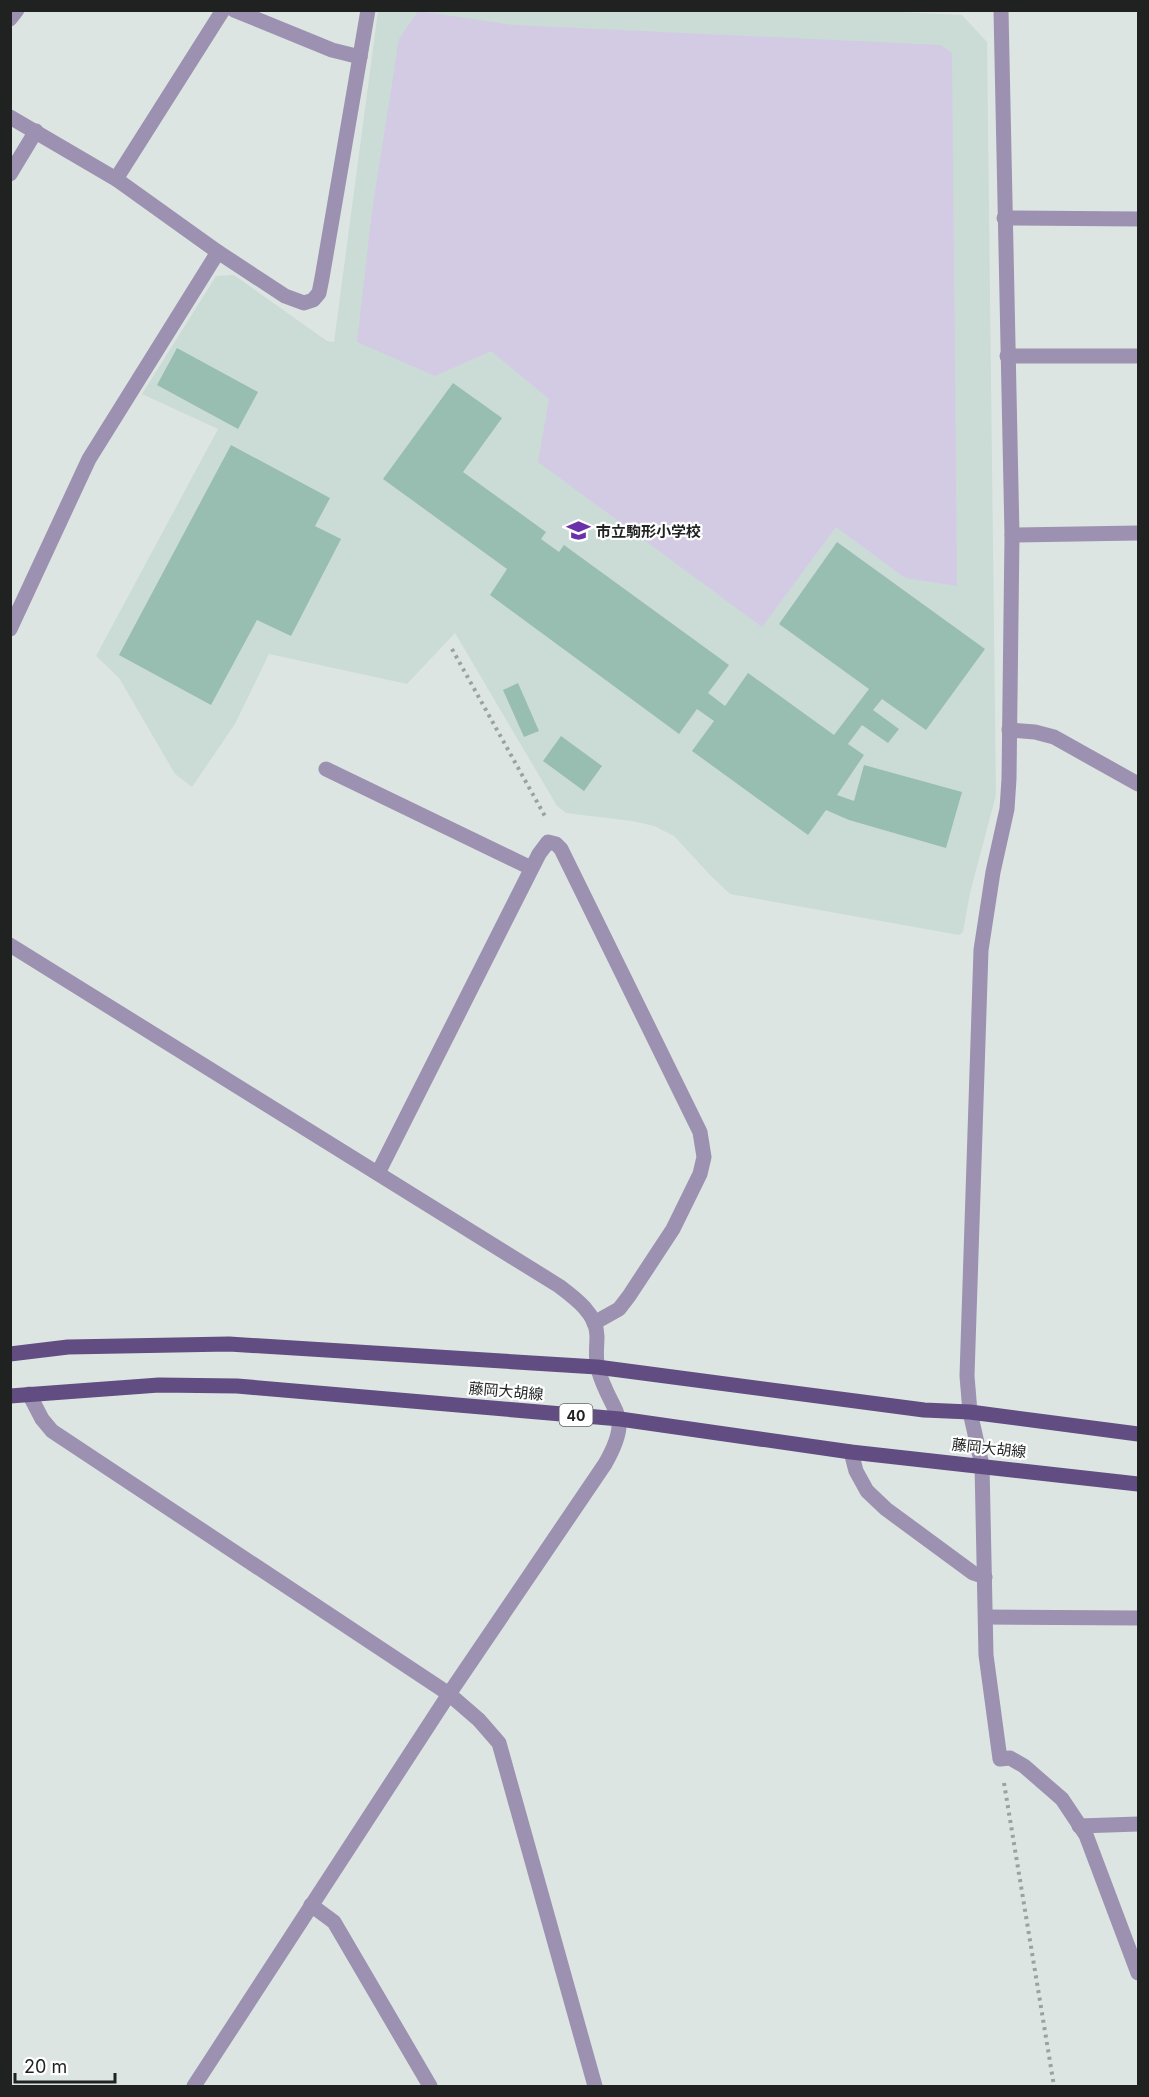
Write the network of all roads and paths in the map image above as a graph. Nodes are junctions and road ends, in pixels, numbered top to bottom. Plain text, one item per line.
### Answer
1 (17, 10) edge
2 (224, 10) edge
3 (234, 10) edge
4 (368, 10) edge
5 (1000, 10) edge
6 (10, 19) edge
7 (360, 57) junction
8 (10, 117) edge
9 (36, 131) junction
10 (10, 174) edge
11 (116, 179) junction
12 (1004, 218) junction
13 (1138, 219) edge
14 (218, 252) junction
15 (1007, 356) junction
16 (1138, 356) edge
17 (1138, 533) edge
18 (1012, 535) junction
19 (10, 629) edge
20 (452, 649) dead end
21 (1009, 730) junction
22 (326, 768) dead end
23 (1138, 784) edge
24 (548, 843) junction
25 (531, 868) junction
26 (10, 945) edge
27 (378, 1173) junction
28 (594, 1323) junction
29 (10, 1354) edge
30 (597, 1367) junction
31 (29, 1394) junction
32 (10, 1396) edge
33 (970, 1412) junction
34 (620, 1419) junction
35 (1138, 1434) edge
36 (852, 1452) junction
37 (982, 1465) junction
38 (1138, 1484) edge
39 (985, 1577) junction
40 (986, 1617) junction
41 (1138, 1618) edge
42 (449, 1694) junction
43 (1000, 1759) junction
44 (1138, 1824) edge
45 (1079, 1826) junction
46 (311, 1905) junction
47 (1138, 1973) edge
48 (194, 2086) edge
49 (430, 2086) edge
50 (595, 2086) edge
51 (1054, 2086) edge

1 - 6 street
2 - 11 street
3 - 7 street
4 - 7 street
5 - 12 street
7 - 14 street
8 - 9 street
9 - 10 street
9 - 11 street
11 - 14 street
12 - 13 street
12 - 15 street
14 - 19 street
15 - 16 street
15 - 18 street
17 - 18 street
18 - 21 street
20 - 24 path
21 - 23 street
21 - 33 street
22 - 25 street
24 - 25 street
24 - 28 street
25 - 27 street
26 - 27 street
27 - 28 street
28 - 30 street
29 - 30 main road, 藤岡大胡線
30 - 33 main road, 藤岡大胡線
30 - 34 street
31 - 32 main road, 藤岡大胡線 / 40
31 - 34 main road, 藤岡大胡線 / 40
31 - 42 street
33 - 35 main road, 藤岡大胡線
33 - 37 street
34 - 36 main road, 藤岡大胡線 / 40
34 - 42 street
36 - 37 main road, 藤岡大胡線 / 40
36 - 39 street
37 - 38 main road, 藤岡大胡線 / 40
37 - 39 street
39 - 40 street
40 - 41 street
40 - 43 street
42 - 46 street
42 - 50 street
43 - 45 street
43 - 51 path
44 - 45 street
45 - 47 street
46 - 48 street
46 - 49 street

